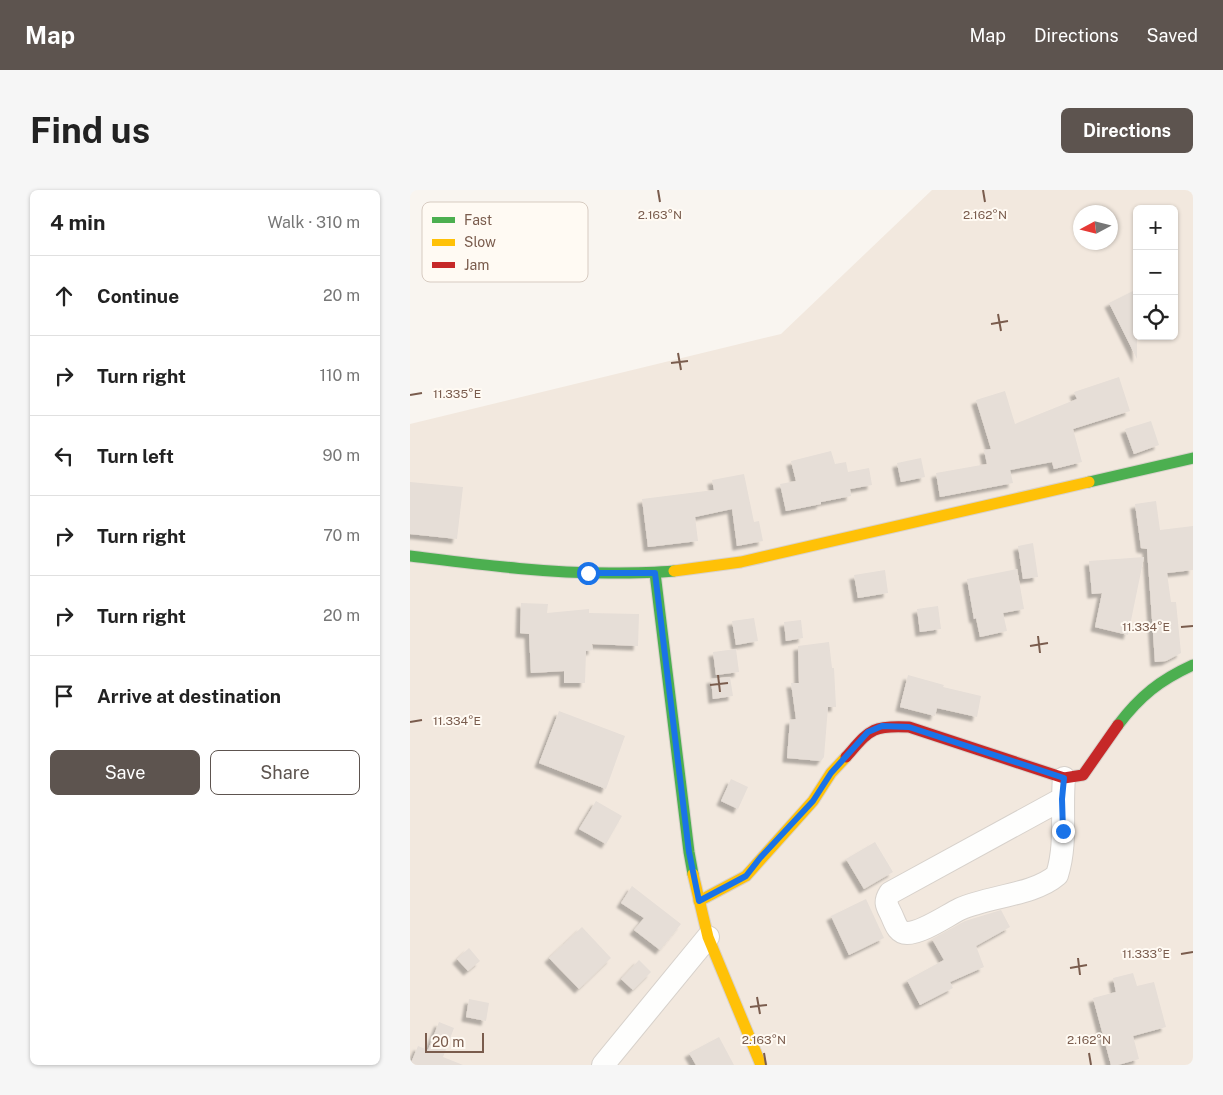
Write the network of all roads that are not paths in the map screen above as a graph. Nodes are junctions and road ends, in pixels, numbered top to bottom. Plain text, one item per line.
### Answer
1 (1193, 458) edge
2 (410, 556) edge
3 (655, 573) junction
4 (1193, 665) edge
5 (1063, 788) junction
6 (699, 901) junction
7 (708, 937) junction
8 (603, 1065) edge
9 (760, 1065) edge

1 - 3 street
2 - 3 street
3 - 6 street
4 - 5 street
5 - 5 street
5 - 6 street
6 - 7 street
7 - 8 street
7 - 9 street

